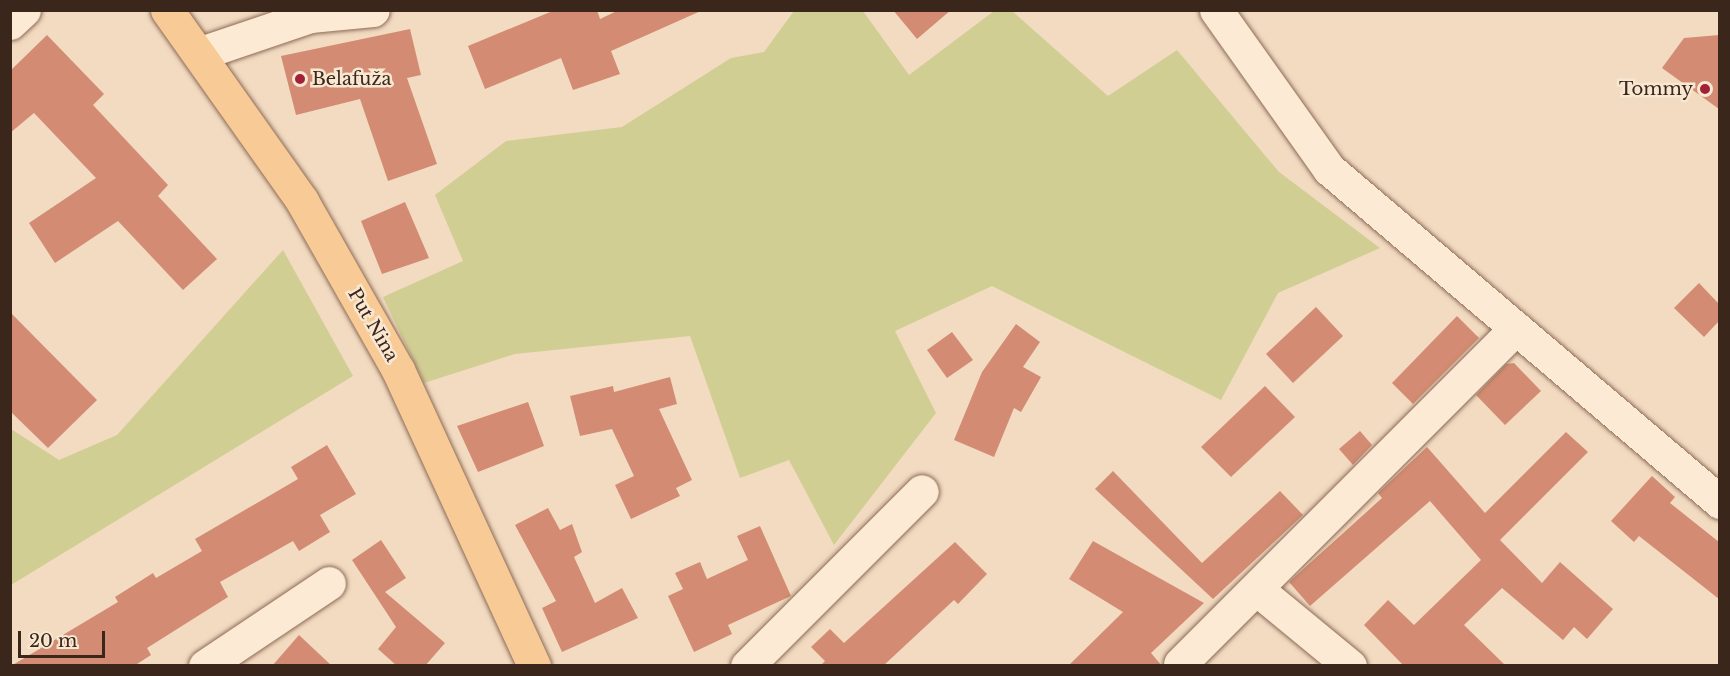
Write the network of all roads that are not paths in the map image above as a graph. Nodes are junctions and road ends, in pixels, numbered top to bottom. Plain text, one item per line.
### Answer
1 (24, 10) edge
2 (167, 10) edge
3 (373, 10) edge
4 (1216, 10) edge
5 (10, 23) edge
6 (201, 53) junction
7 (1516, 328) junction
8 (922, 491) dead end
9 (1719, 502) edge
10 (329, 583) dead end
11 (1259, 591) junction
12 (1180, 664) edge
13 (205, 666) edge
14 (534, 666) edge
15 (747, 666) edge
16 (1350, 666) edge

1 - 5 street
2 - 6 main road, Put Nina
3 - 6 street
4 - 7 street
6 - 14 main road, Put Nina
7 - 9 street
7 - 11 street
8 - 15 street
10 - 13 street
11 - 12 street
11 - 16 street

